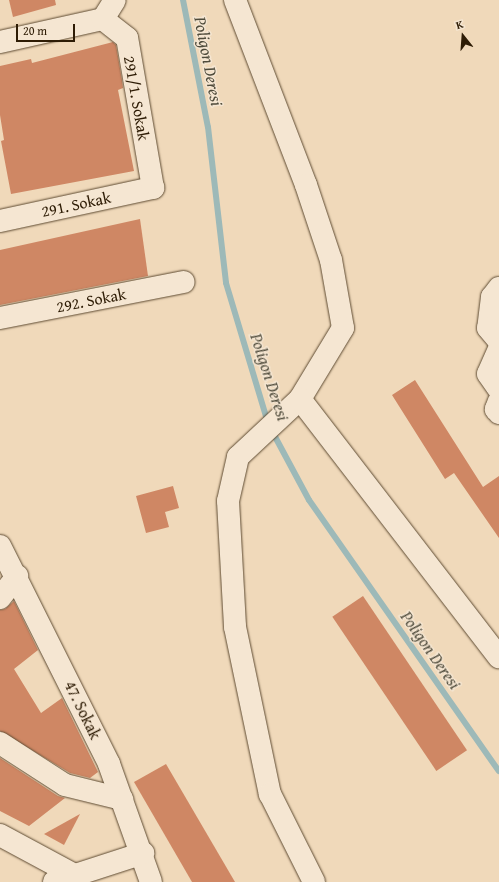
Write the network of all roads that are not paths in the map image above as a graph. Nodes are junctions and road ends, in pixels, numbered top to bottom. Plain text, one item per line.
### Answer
1 (116, 0) edge
2 (235, 0) edge
3 (103, 19) junction
4 (1, 39) edge
5 (153, 188) joint
6 (0, 221) edge
7 (183, 282) dead end
8 (499, 288) edge
9 (0, 318) edge
10 (499, 341) edge
11 (499, 349) edge
12 (499, 390) edge
13 (300, 399) junction
14 (499, 401) edge
15 (499, 413) edge
16 (0, 546) edge
17 (17, 576) junction
18 (0, 598) edge
19 (499, 657) edge
20 (0, 742) edge
21 (122, 799) junction
22 (0, 835) edge
23 (143, 853) junction
24 (76, 876) junction
25 (54, 882) edge
26 (151, 882) edge
27 (314, 882) edge

1 - 3 street
2 - 13 street
3 - 4 street
3 - 5 street, 291/1. Sokak
5 - 6 street, 291. Sokak
7 - 9 street, 292. Sokak
8 - 10 street
11 - 12 street
13 - 19 street
13 - 27 street
14 - 15 street
16 - 17 street, 47. Sokak
17 - 18 street
17 - 21 street, 47. Sokak
20 - 21 street
21 - 23 street, 47. Sokak
22 - 24 street
23 - 24 street
23 - 26 street, 47. Sokak
24 - 25 street

